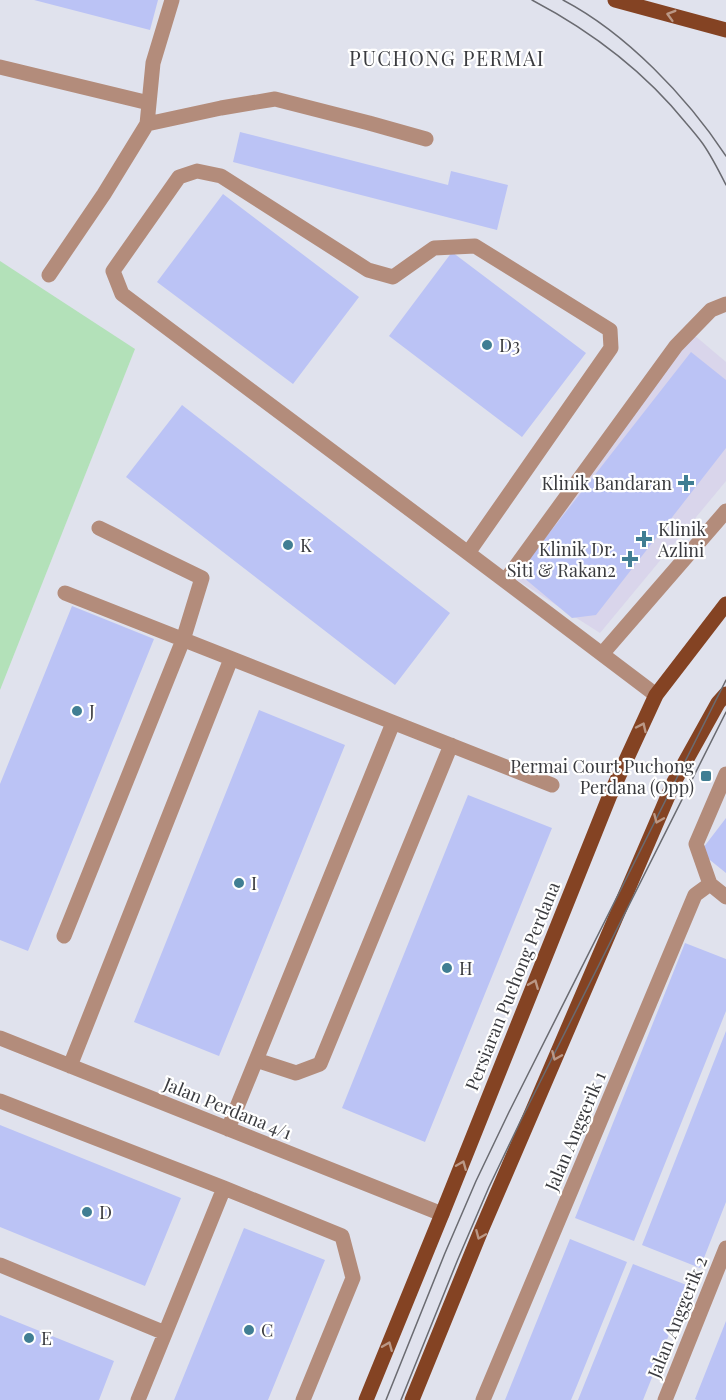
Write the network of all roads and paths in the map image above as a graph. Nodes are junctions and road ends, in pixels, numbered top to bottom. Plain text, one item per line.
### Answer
1 (172, 0) edge
2 (615, 0) edge
3 (726, 30) edge
4 (0, 68) edge
5 (149, 103) junction
6 (147, 124) junction
7 (426, 139) dead end
8 (49, 275) dead end
9 (726, 304) edge
10 (726, 511) edge
11 (99, 528) dead end
12 (468, 553) junction
13 (505, 581) junction
14 (65, 593) dead end
15 (726, 604) edge
16 (183, 640) junction
17 (602, 654) junction
18 (231, 659) junction
19 (726, 694) edge
20 (656, 695) junction
21 (393, 723) junction
22 (451, 745) junction
23 (726, 774) edge
24 (552, 785) dead end
25 (710, 884) junction
26 (726, 897) edge
27 (64, 936) dead end
28 (0, 1038) edge
29 (256, 1060) junction
30 (70, 1066) junction
31 (0, 1101) edge
32 (228, 1129) junction
33 (224, 1188) junction
34 (442, 1214) junction
35 (726, 1248) edge
36 (0, 1265) edge
37 (165, 1333) junction
38 (138, 1400) edge
39 (303, 1400) edge
40 (366, 1400) edge
41 (412, 1400) edge
42 (483, 1400) edge
43 (665, 1400) edge

1 - 5 street
3 -> 2 main road
4 - 5 street
5 - 6 street
6 - 7 street
6 - 8 street
9 - 13 street
10 - 17 street
11 - 16 street
12 - 12 street
12 - 13 street
13 - 17 street
14 - 16 street
15 - 20 main road, Persiaran Puchong Perdana
16 - 18 street
16 - 27 street
17 - 20 street
18 - 21 street
18 - 30 street
19 -> 41 main road
34 -> 20 main road, Persiaran Puchong Perdana
21 - 22 street
21 - 29 street
22 - 24 street
22 - 29 street
23 - 25 street
25 - 26 street
25 - 42 street, Jalan Anggerik 1
28 - 30 street, Jalan Perdana 4/1
29 - 32 street
30 - 32 street, Jalan Perdana 4/1
31 - 33 street
32 - 34 street, Jalan Perdana 4/1
33 - 37 street
33 - 39 street
40 -> 34 main road, Persiaran Puchong Perdana
35 - 43 street, Jalan Anggerik 2
36 - 37 street
37 - 38 street

